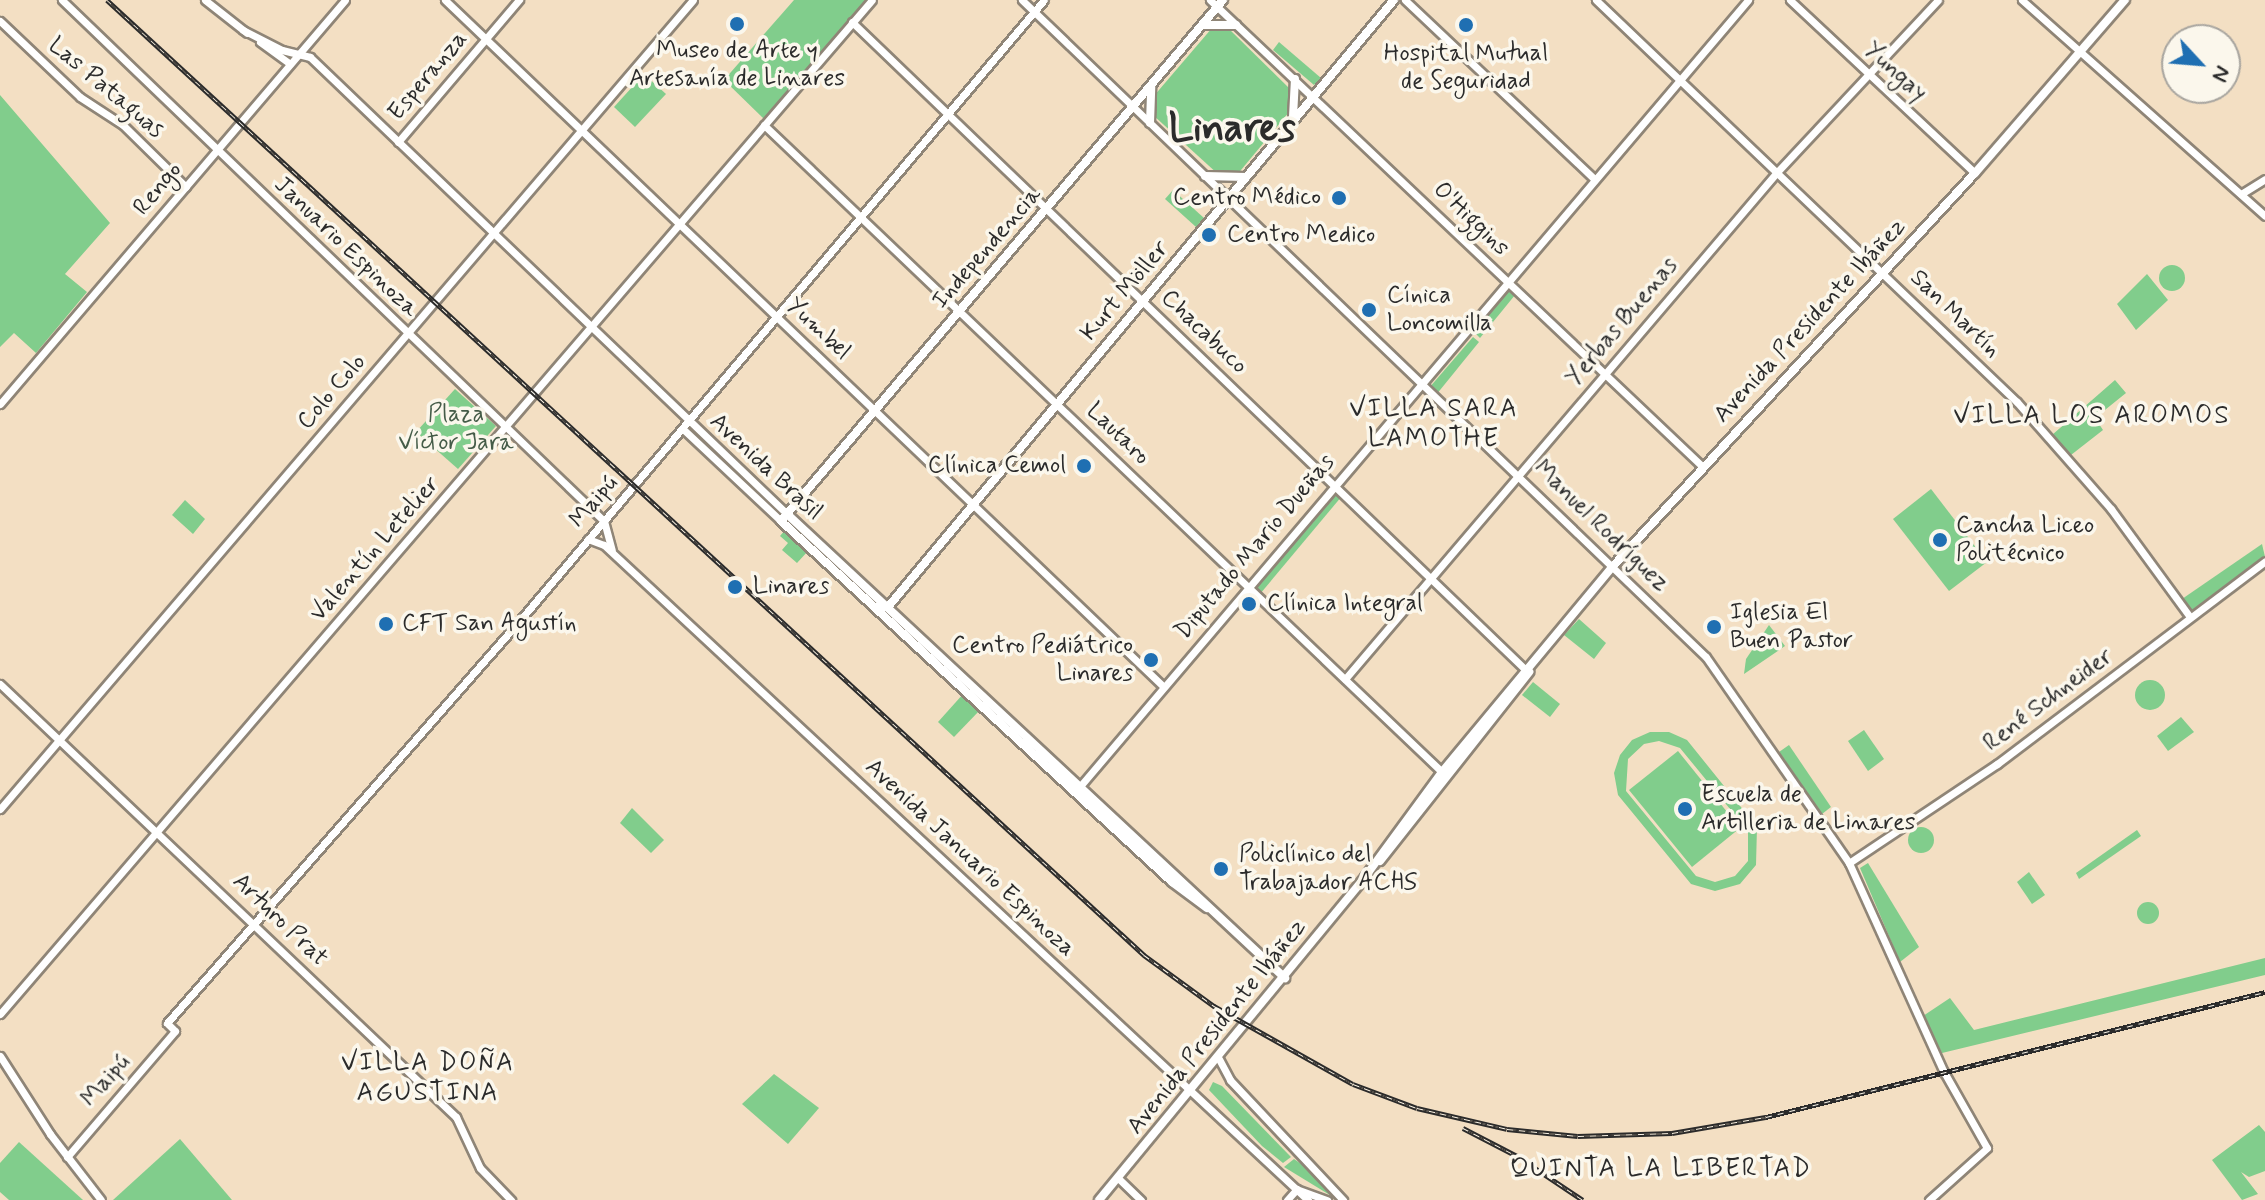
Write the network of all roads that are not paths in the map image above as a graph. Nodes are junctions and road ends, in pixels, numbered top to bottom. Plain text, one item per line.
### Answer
1 (62, 0) edge
2 (205, 0) edge
3 (345, 0) edge
4 (445, 0) edge
5 (519, 0) edge
6 (693, 0) edge
7 (872, 0) edge
8 (1022, 0) edge
9 (1044, 0) edge
10 (1394, 0) edge
11 (1405, 0) edge
12 (1596, 0) edge
13 (1748, 0) edge
14 (1790, 0) edge
15 (1938, 0) edge
16 (2022, 0) edge
17 (2125, 0) edge
18 (1217, 2) edge
19 (1034, 12) junction
20 (0, 21) edge
21 (852, 22) junction
22 (1203, 25) junction
23 (1236, 25) junction
24 (243, 30) junction
25 (486, 39) junction
26 (2080, 49) junction
27 (302, 53) junction
28 (290, 64) junction
29 (1866, 73) junction
30 (1681, 78) junction
31 (1295, 79) junction
32 (1151, 86) junction
33 (1313, 97) junction
34 (1133, 107) junction
35 (948, 114) junction
36 (1292, 122) junction
37 (1150, 123) junction
38 (764, 125) junction
39 (582, 131) junction
40 (398, 142) junction
41 (217, 151) junction
42 (1778, 171) junction
43 (1975, 173) junction
44 (1205, 176) junction
45 (1246, 177) junction
46 (1594, 179) junction
47 (2265, 179) edge
48 (186, 187) junction
49 (2241, 194) junction
50 (1228, 198) junction
51 (1047, 209) junction
52 (2265, 216) edge
53 (861, 218) junction
54 (679, 225) junction
55 (494, 234) junction
56 (1882, 271) junction
57 (1506, 280) junction
58 (1143, 301) junction
59 (959, 311) junction
60 (777, 318) junction
61 (591, 327) junction
62 (408, 334) junction
63 (1604, 374) junction
64 (1421, 382) junction
65 (0, 404) edge
66 (1057, 404) junction
67 (874, 411) junction
68 (686, 426) junction
69 (505, 427) junction
70 (1703, 467) junction
71 (1519, 475) junction
72 (1334, 485) junction
73 (972, 505) junction
74 (784, 517) junction
75 (604, 521) junction
76 (588, 539) junction
77 (616, 556) junction
78 (2265, 561) edge
79 (1614, 565) junction
80 (1433, 577) junction
81 (1249, 586) junction
82 (874, 607) junction
83 (888, 607) junction
84 (2190, 617) junction
85 (1529, 672) junction
86 (1345, 679) junction
87 (0, 684) edge
88 (1164, 687) junction
89 (60, 741) junction
90 (1446, 774) junction
91 (1078, 789) junction
92 (0, 809) edge
93 (159, 832) junction
94 (1849, 863) junction
95 (255, 922) junction
96 (1285, 978) junction
97 (0, 1014) edge
98 (0, 1056) edge
99 (1219, 1059) junction
100 (1193, 1090) junction
101 (67, 1157) junction
102 (1118, 1178) junction
103 (1297, 1189) junction
104 (101, 1200) edge
105 (511, 1200) edge
106 (1099, 1200) edge
107 (1141, 1200) edge
108 (1287, 1200) edge
109 (1308, 1200) edge
110 (1327, 1200) edge
111 (1343, 1200) edge
112 (1929, 1200) edge

1 - 41 street, Januario Espinoza
2 - 24 street
3 - 27 street, Rengo
4 - 25 street, Yumbel
5 - 25 street, Esperanza
6 - 39 street, Colo Colo
7 - 21 street, Valentín Letelier
8 - 19 street, Manuel Rodríguez
9 - 19 street, Maipú
10 - 33 main road, Kurt Möller
11 - 46 street
12 - 30 street, San Martín
13 - 30 street, Diputado Mario Dueñas
14 - 29 street, Yungay
15 - 29 street, Yerbas Buenas
16 - 26 street
17 - 26 main road, Avenida Presidente Ibáñez
18 - 22 main road, Independencia
18 - 23 street, O'Higgins
19 - 34 street, Manuel Rodríguez
19 - 35 street, Maipú
20 - 48 street, Las Pataguas
21 - 35 street, Chacabuco
21 - 38 street, Valentín Letelier
22 - 23 main road
22 - 32 main road, Independencia
23 - 31 street, O'Higgins
24 - 27 street
24 - 28 street
25 - 39 street, Yumbel
25 - 40 street, Esperanza
26 - 43 main road, Avenida Presidente Ibáñez
26 - 49 street
27 - 28 street, Rengo
27 - 40 street, Avenida Brasil
28 - 41 street, Rengo
29 - 42 street, Yerbas Buenas
29 - 43 street, Yungay
30 - 42 street, San Martín
30 - 46 street, Diputado Mario Dueñas
31 - 33 street, O'Higgins
31 - 36 main road
32 - 34 main road, Independencia
32 - 37 main road
33 - 36 main road, Kurt Möller
33 - 57 street, O'Higgins
34 - 37 street, Manuel Rodríguez
34 - 51 main road, Independencia
35 - 51 street, Chacabuco
35 - 53 street, Maipú
36 - 45 main road, Kurt Möller
37 - 44 street, Manuel Rodríguez
38 - 53 street, Lautaro
38 - 54 street, Valentín Letelier
39 - 54 street, Yumbel
39 - 55 street, Colo Colo
40 - 55 street, Avenida Brasil
41 - 48 street, Rengo
41 - 62 street, Januario Espinoza
42 - 56 street, San Martín
42 - 63 street, Yerbas Buenas
43 - 56 main road, Avenida Presidente Ibáñez
44 - 45 main road
44 - 50 street, Manuel Rodríguez
45 - 50 main road, Kurt Möller
46 - 57 street, Diputado Mario Dueñas
47 - 49 street
48 - 65 street, Rengo
49 - 52 street
50 - 58 main road, Kurt Möller
50 - 64 street, Manuel Rodríguez
51 - 58 street, Chacabuco
51 - 59 main road, Independencia
53 - 59 street, Lautaro
53 - 60 street, Maipú
54 - 60 street, Yumbel
54 - 61 street, Valentín Letelier
55 - 61 street, Avenida Brasil
55 - 62 street, Colo Colo
56 - 70 main road, Avenida Presidente Ibáñez
56 - 84 street, San Martín
57 - 63 street, O'Higgins
57 - 64 street, Diputado Mario Dueñas
58 - 66 main road, Kurt Möller
58 - 72 street, Chacabuco
59 - 66 street, Lautaro
59 - 67 main road, Independencia
60 - 67 street, Yumbel
60 - 68 street, Maipú
61 - 68 street, Avenida Brasil
61 - 69 street, Valentín Letelier
62 - 69 street, Januario Espinoza
62 - 89 street, Colo Colo
63 - 70 street, O'Higgins
63 - 71 street, Yerbas Buenas
64 - 71 street, Manuel Rodríguez
64 - 72 street, Diputado Mario Dueñas
66 - 73 main road, Kurt Möller
66 - 81 street, Lautaro
67 - 73 street, Yumbel
67 - 74 main road, Independencia
68 - 74 street, Avenida Brasil
68 - 75 street, Maipú
69 - 75 street, Januario Espinoza
69 - 93 street, Valentín Letelier
70 - 79 main road, Avenida Presidente Ibáñez
71 - 79 street, Manuel Rodríguez
71 - 80 street, Yerbas Buenas
72 - 80 street, Chacabuco
72 - 81 street, Diputado Mario Dueñas
73 - 83 main road, Kurt Möller
73 - 88 street, Yumbel
74 - 82 main road, Avenida Brasil
74 - 83 main road, Avenida Brasil
75 - 76 street, Maipú
75 - 77 street, Avenida Januario Espinoza
76 - 77 street, Avenida Januario Espinoza
76 - 95 street, Maipú
77 - 100 street, Avenida Januario Espinoza
78 - 84 street, René Schneider
79 - 85 main road, Avenida Presidente Ibáñez
79 - 94 street, Manuel Rodríguez
80 - 85 street, Chacabuco
80 - 86 street, Yerbas Buenas
81 - 86 street, Lautaro
81 - 88 street, Diputado Mario Dueñas
82 - 83 main road
82 - 91 main road, Avenida Brasil
83 - 91 main road, Avenida Brasil
84 - 94 street, René Schneider
85 - 90 main road, Avenida Presidente Ibáñez
86 - 90 street, Lautaro
87 - 89 street, Arturo Prat
88 - 91 street, Diputado Mario Dueñas
89 - 92 street, Colo Colo
89 - 93 street, Arturo Prat
90 - 96 main road, Avenida Presidente Ibáñez
91 - 96 main road, Avenida Brasil
93 - 95 street, Arturo Prat
93 - 97 street, Valentín Letelier
94 - 112 street, Manuel Rodríguez
95 - 101 street, Maipú
95 - 105 street, Arturo Prat
96 - 99 main road, Avenida Presidente Ibáñez
98 - 101 street
99 - 100 main road, Avenida Presidente Ibáñez
99 - 111 street
100 - 102 main road, Avenida Presidente Ibáñez
100 - 103 street, Avenida Januario Espinoza
101 - 104 street
102 - 106 main road, Avenida Presidente Ibáñez
102 - 107 street
103 - 108 street
103 - 109 street, Avenida Januario Espinoza
103 - 110 street, Avenida Januario Espinoza

